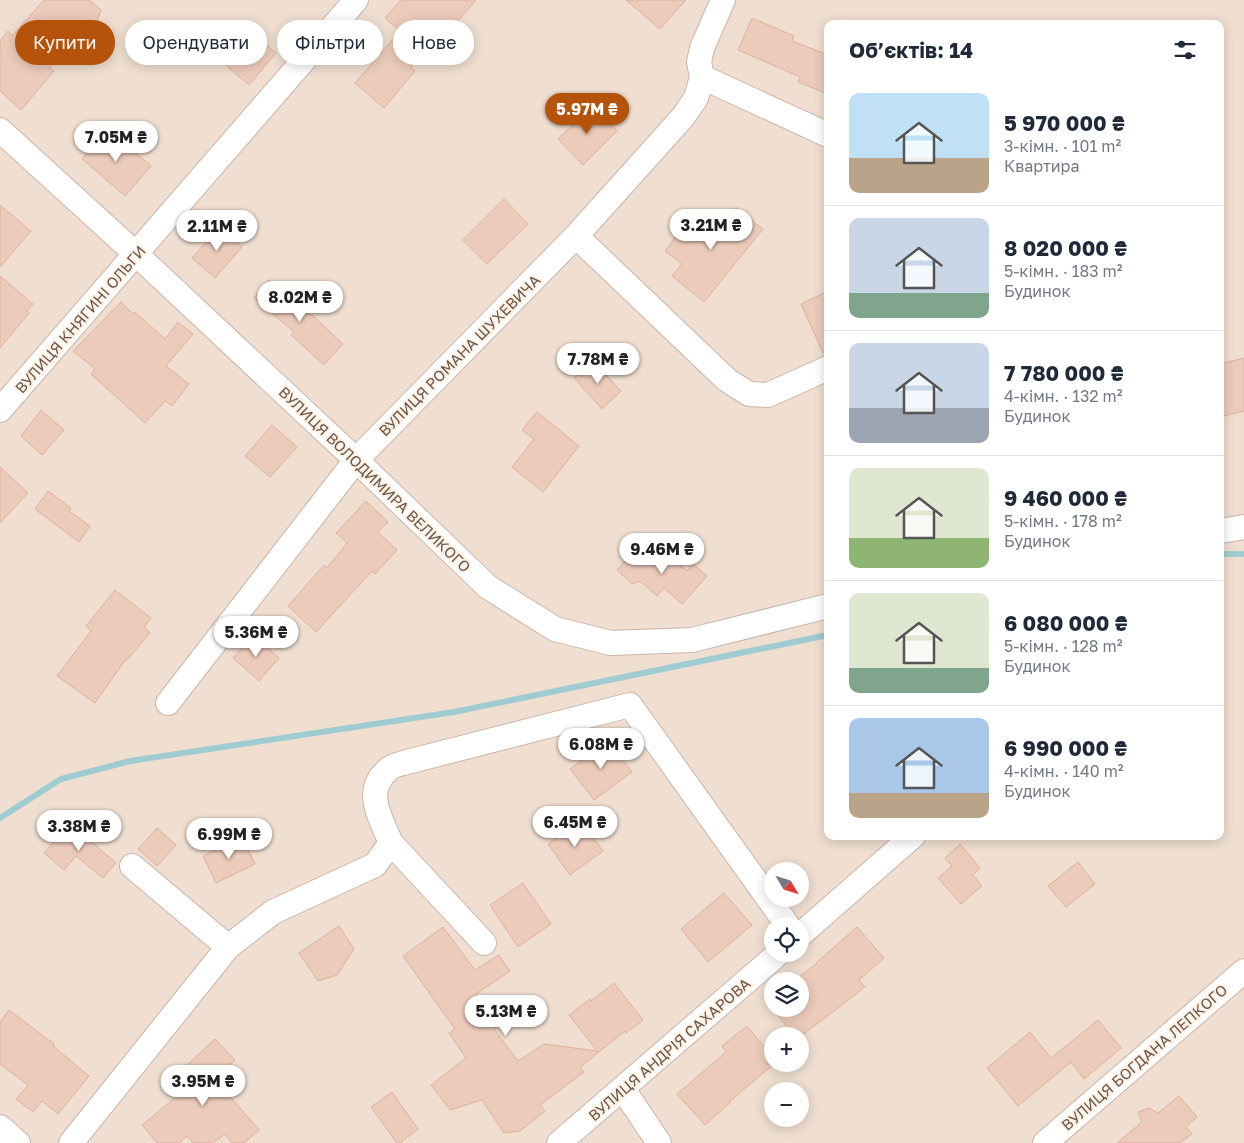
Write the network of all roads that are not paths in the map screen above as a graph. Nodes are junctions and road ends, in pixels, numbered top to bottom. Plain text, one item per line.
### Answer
1 (356, 0) edge
2 (723, 0) edge
3 (702, 77) junction
4 (0, 130) edge
5 (824, 133) edge
6 (576, 236) junction
7 (136, 254) junction
8 (824, 370) edge
9 (0, 410) edge
10 (356, 460) junction
11 (1244, 527) edge
12 (1224, 530) edge
13 (824, 607) edge
14 (168, 703) dead end
15 (908, 840) edge
16 (391, 844) junction
17 (132, 866) dead end
18 (782, 917) edge
19 (809, 927) edge
20 (484, 943) dead end
21 (228, 947) junction
22 (769, 962) edge
23 (1244, 971) edge
24 (623, 1089) junction
25 (0, 1127) edge
26 (18, 1143) edge
27 (71, 1143) edge
28 (559, 1143) edge
29 (659, 1143) edge
30 (1045, 1143) edge

1 - 7 street, ВУЛИЦЯ КНЯГИНІ ОЛЬГИ
2 - 3 street, ВУЛИЦЯ РОМАНА ШУХЕВИЧА
3 - 5 street
3 - 6 street, ВУЛИЦЯ РОМАНА ШУХЕВИЧА
4 - 7 street, ВУЛИЦЯ ВОЛОДИМИРА ВЕЛИКОГО
6 - 8 street
6 - 10 street, ВУЛИЦЯ РОМАНА ШУХЕВИЧА
7 - 9 street, ВУЛИЦЯ КНЯГИНІ ОЛЬГИ
7 - 10 street, ВУЛИЦЯ ВОЛОДИМИРА ВЕЛИКОГО
10 - 13 street, ВУЛИЦЯ ВОЛОДИМИРА ВЕЛИКОГО
10 - 14 street, ВУЛИЦЯ РОМАНА ШУХЕВИЧА
11 - 12 street
15 - 19 street
16 - 18 street
16 - 20 street
16 - 21 street
17 - 21 street
21 - 27 street
22 - 24 street, ВУЛИЦЯ АНДРІЯ САХАРОВА
23 - 30 street, ВУЛИЦЯ БОГДАНА ЛЕПКОГО
24 - 28 street, ВУЛИЦЯ АНДРІЯ САХАРОВА
24 - 29 street
25 - 26 street

